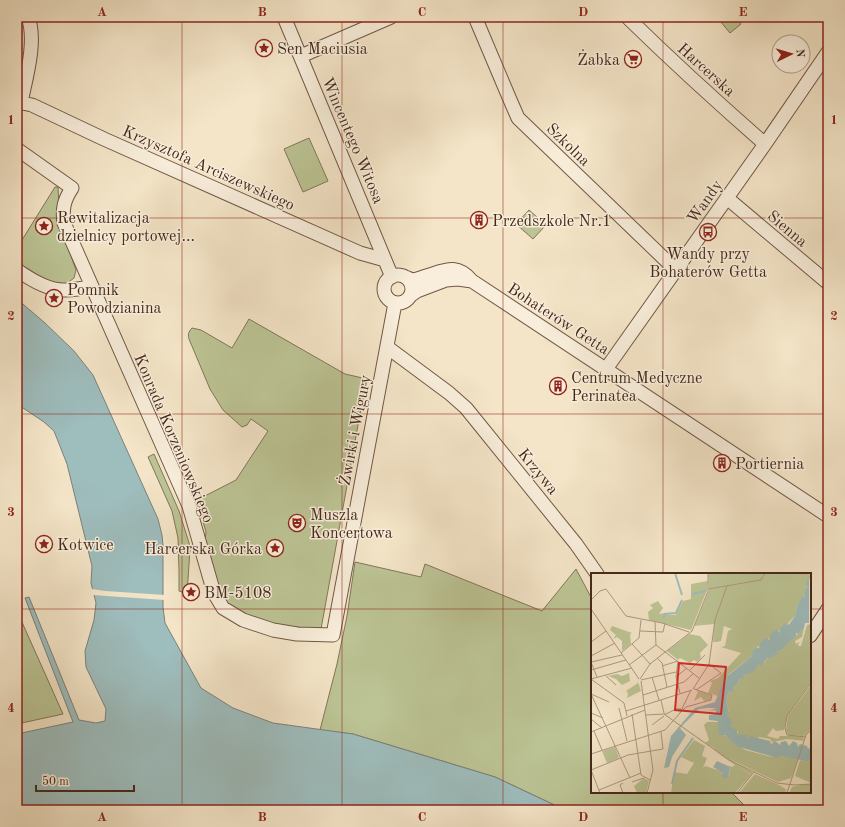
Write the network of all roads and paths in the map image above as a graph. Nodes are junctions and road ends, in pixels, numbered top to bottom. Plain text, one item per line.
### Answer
1 (28, 17) edge
2 (284, 17) edge
3 (391, 17) edge
4 (475, 17) edge
5 (627, 17) edge
6 (828, 52) edge
7 (300, 56) junction
8 (19, 102) edge
9 (765, 144) junction
10 (17, 149) edge
11 (727, 198) junction
12 (385, 260) junction
13 (17, 270) edge
14 (676, 270) junction
15 (399, 277) junction
16 (472, 281) junction
17 (828, 283) edge
18 (92, 286) junction
19 (410, 296) junction
20 (395, 303) junction
21 (387, 347) junction
22 (606, 369) junction
23 (828, 516) edge
24 (596, 573) edge
25 (828, 609) edge
26 (811, 634) edge
27 (333, 635) joint

1 - 8 street
2 - 7 street, Wincentego Witosa
3 - 7 street
4 - 14 street, Szkolna
5 - 9 street, Harcerska
6 - 9 street, Wandy
7 - 12 street, Wincentego Witosa
8 - 12 street, Krzysztofa Arciszewskiego
9 - 11 street, Wandy
10 - 18 street, Konrada Korzeniowskiego
11 - 14 street, Wandy
11 - 17 street, Sienna
12 - 15 street, Wincentego Witosa
13 - 18 street
14 - 22 street, Wandy
15 - 16 street, Bohaterów Getta
15 - 19 street
15 - 20 street
16 - 19 street, Bohaterów Getta
16 - 22 street, Bohaterów Getta
18 - 27 street, Konrada Korzeniowskiego
19 - 20 street
20 - 21 street, Żwirki i Wigury
21 - 24 street, Krzywa
21 - 27 street, Żwirki i Wigury
22 - 23 street, Bohaterów Getta
25 - 26 street

